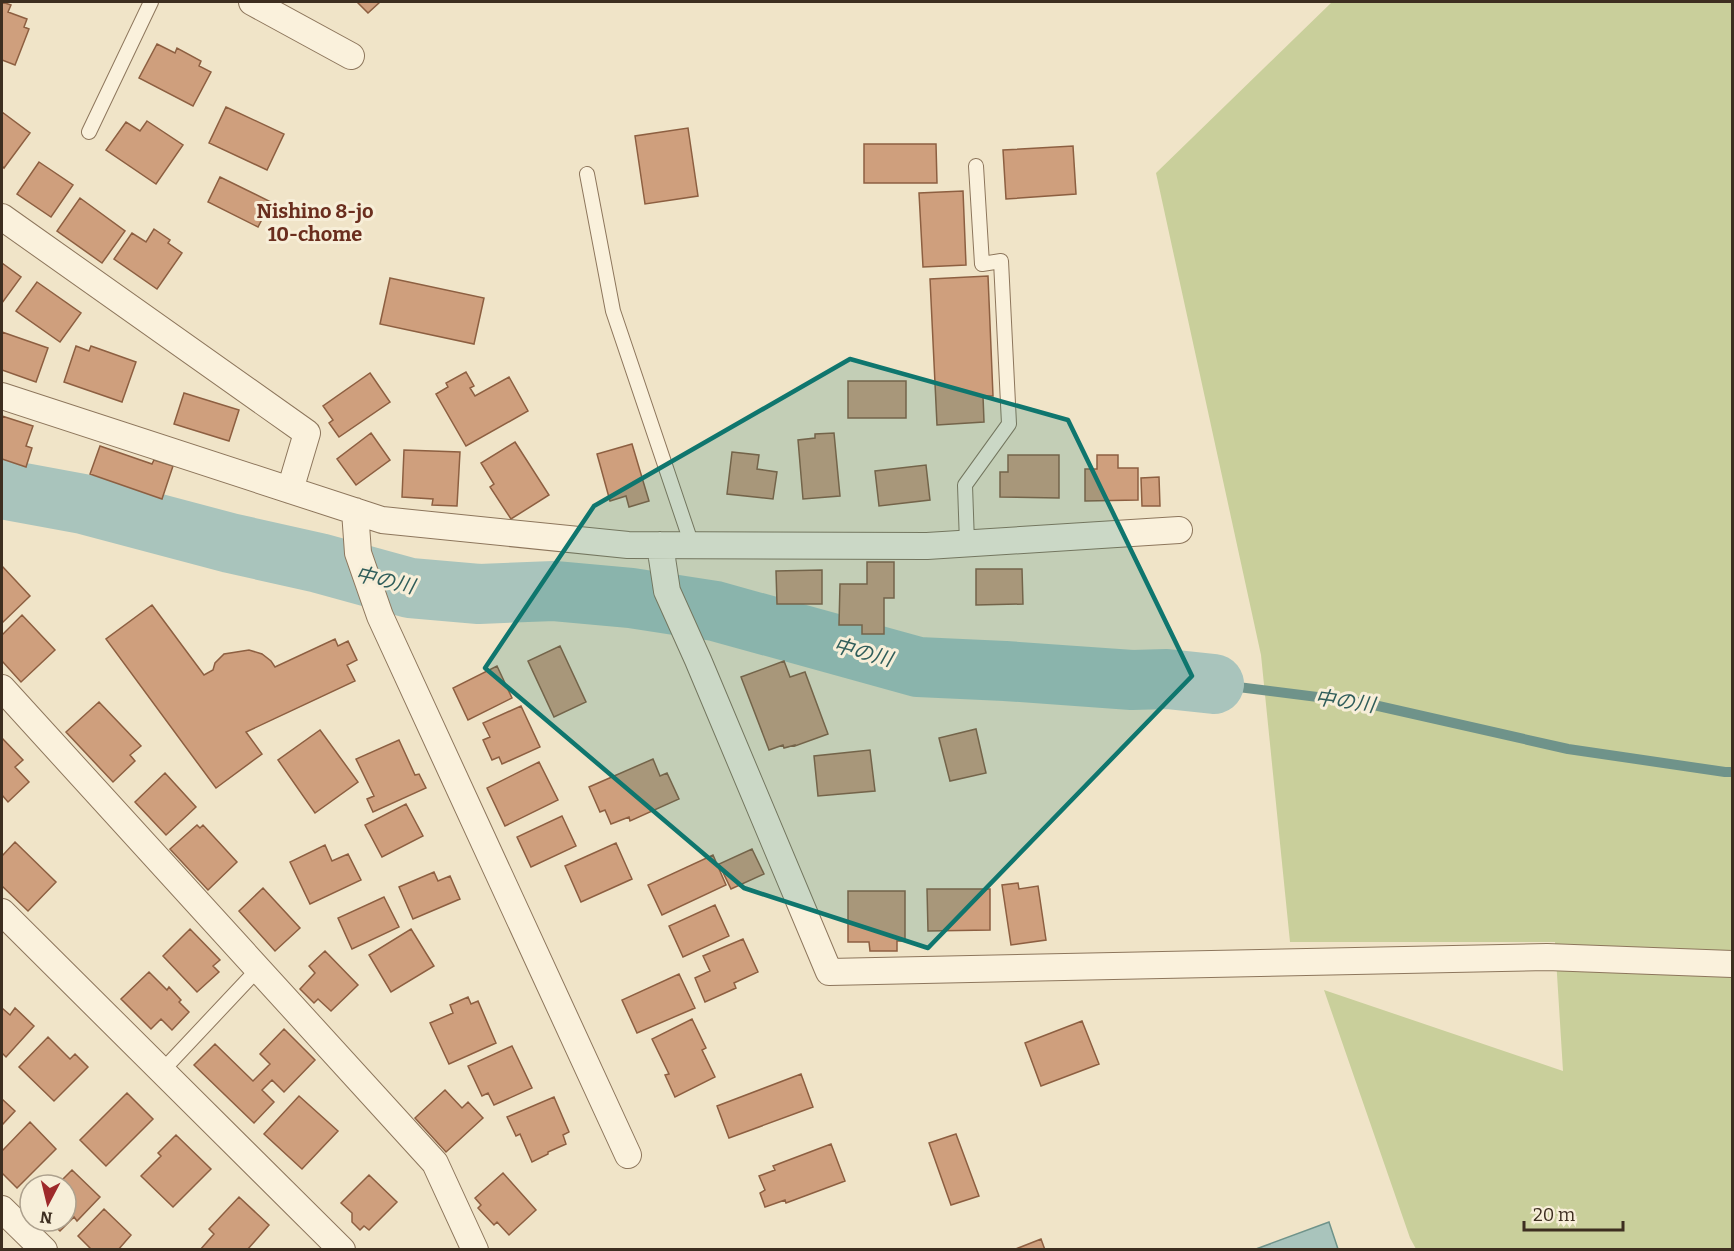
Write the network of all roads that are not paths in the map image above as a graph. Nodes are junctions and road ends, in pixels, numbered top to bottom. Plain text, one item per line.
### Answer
1 (152, 2) edge
2 (252, 2) edge
3 (351, 56) dead end
4 (89, 132) dead end
5 (976, 166) dead end
6 (587, 174) dead end
7 (2, 217) edge
8 (2, 396) edge
9 (290, 490) junction
10 (355, 512) junction
11 (1179, 530) dead end
12 (966, 543) junction
13 (660, 544) junction
14 (692, 545) junction
15 (2, 688) edge
16 (2, 912) edge
17 (1732, 964) edge
18 (258, 969) junction
19 (162, 1071) junction
20 (628, 1155) dead end
21 (2, 1209) edge
22 (44, 1250) edge
23 (342, 1250) edge
24 (475, 1250) edge

1 - 4 lane
2 - 3 street
5 - 12 lane
6 - 14 lane
7 - 9 street
8 - 9 street
9 - 10 street
10 - 13 street
10 - 20 street
11 - 12 street
12 - 14 street
13 - 14 street
13 - 17 street
15 - 18 street
16 - 19 street
18 - 19 lane
18 - 24 street
19 - 23 street
21 - 22 street

